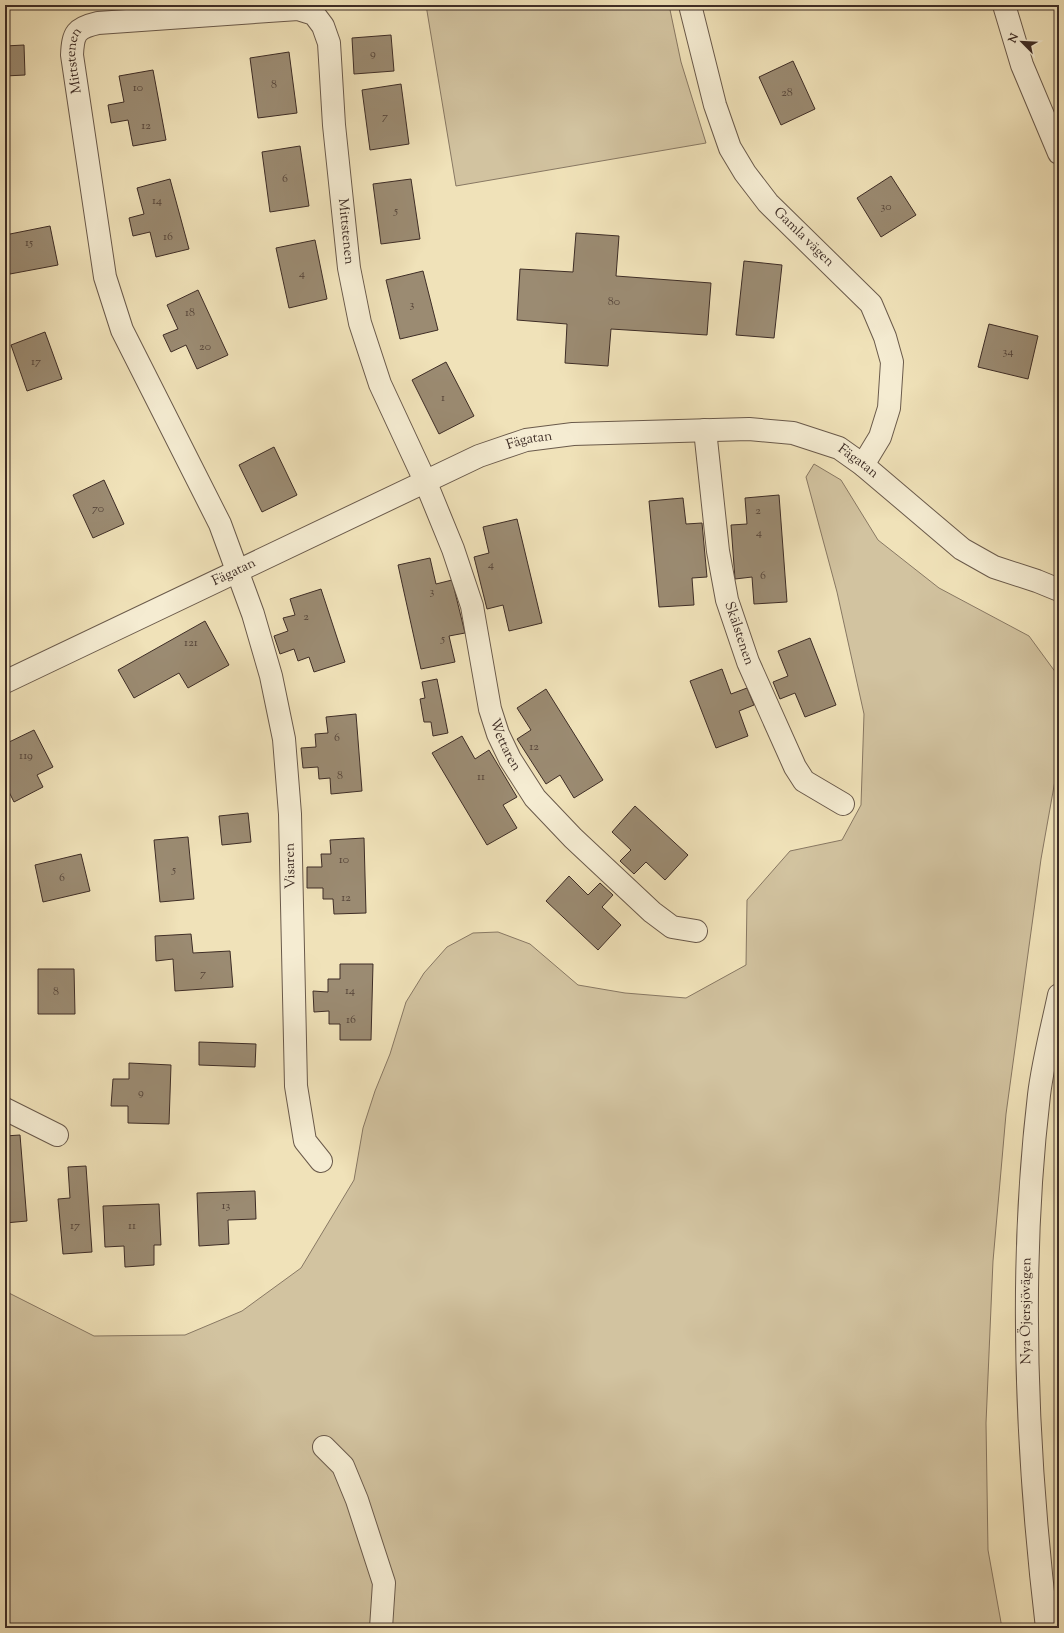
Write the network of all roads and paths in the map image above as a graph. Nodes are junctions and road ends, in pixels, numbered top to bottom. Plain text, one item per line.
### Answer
1 (690, 5) edge
2 (1004, 5) edge
3 (1059, 153) edge
4 (705, 430) junction
5 (863, 464) junction
6 (426, 483) junction
7 (237, 571) junction
8 (1059, 590) edge
9 (5, 682) edge
10 (843, 804) dead end
11 (696, 931) dead end
12 (1059, 995) edge
13 (5, 1109) edge
14 (58, 1135) dead end
15 (321, 1161) dead end
16 (324, 1447) dead end
17 (381, 1628) edge
18 (1047, 1628) edge

1 - 5 street, Gamla vägen
2 - 3 street
4 - 5 street, Fägatan
4 - 6 street, Fägatan
4 - 10 street, Skälstenen
5 - 8 street, Fägatan
6 - 7 street, Fägatan
6 - 7 street, Mittstenen
6 - 11 street, Wettaren
7 - 9 street, Fägatan
7 - 15 street, Visaren
12 - 18 street, Nya Öjersjövägen
13 - 14 street
16 - 17 street

